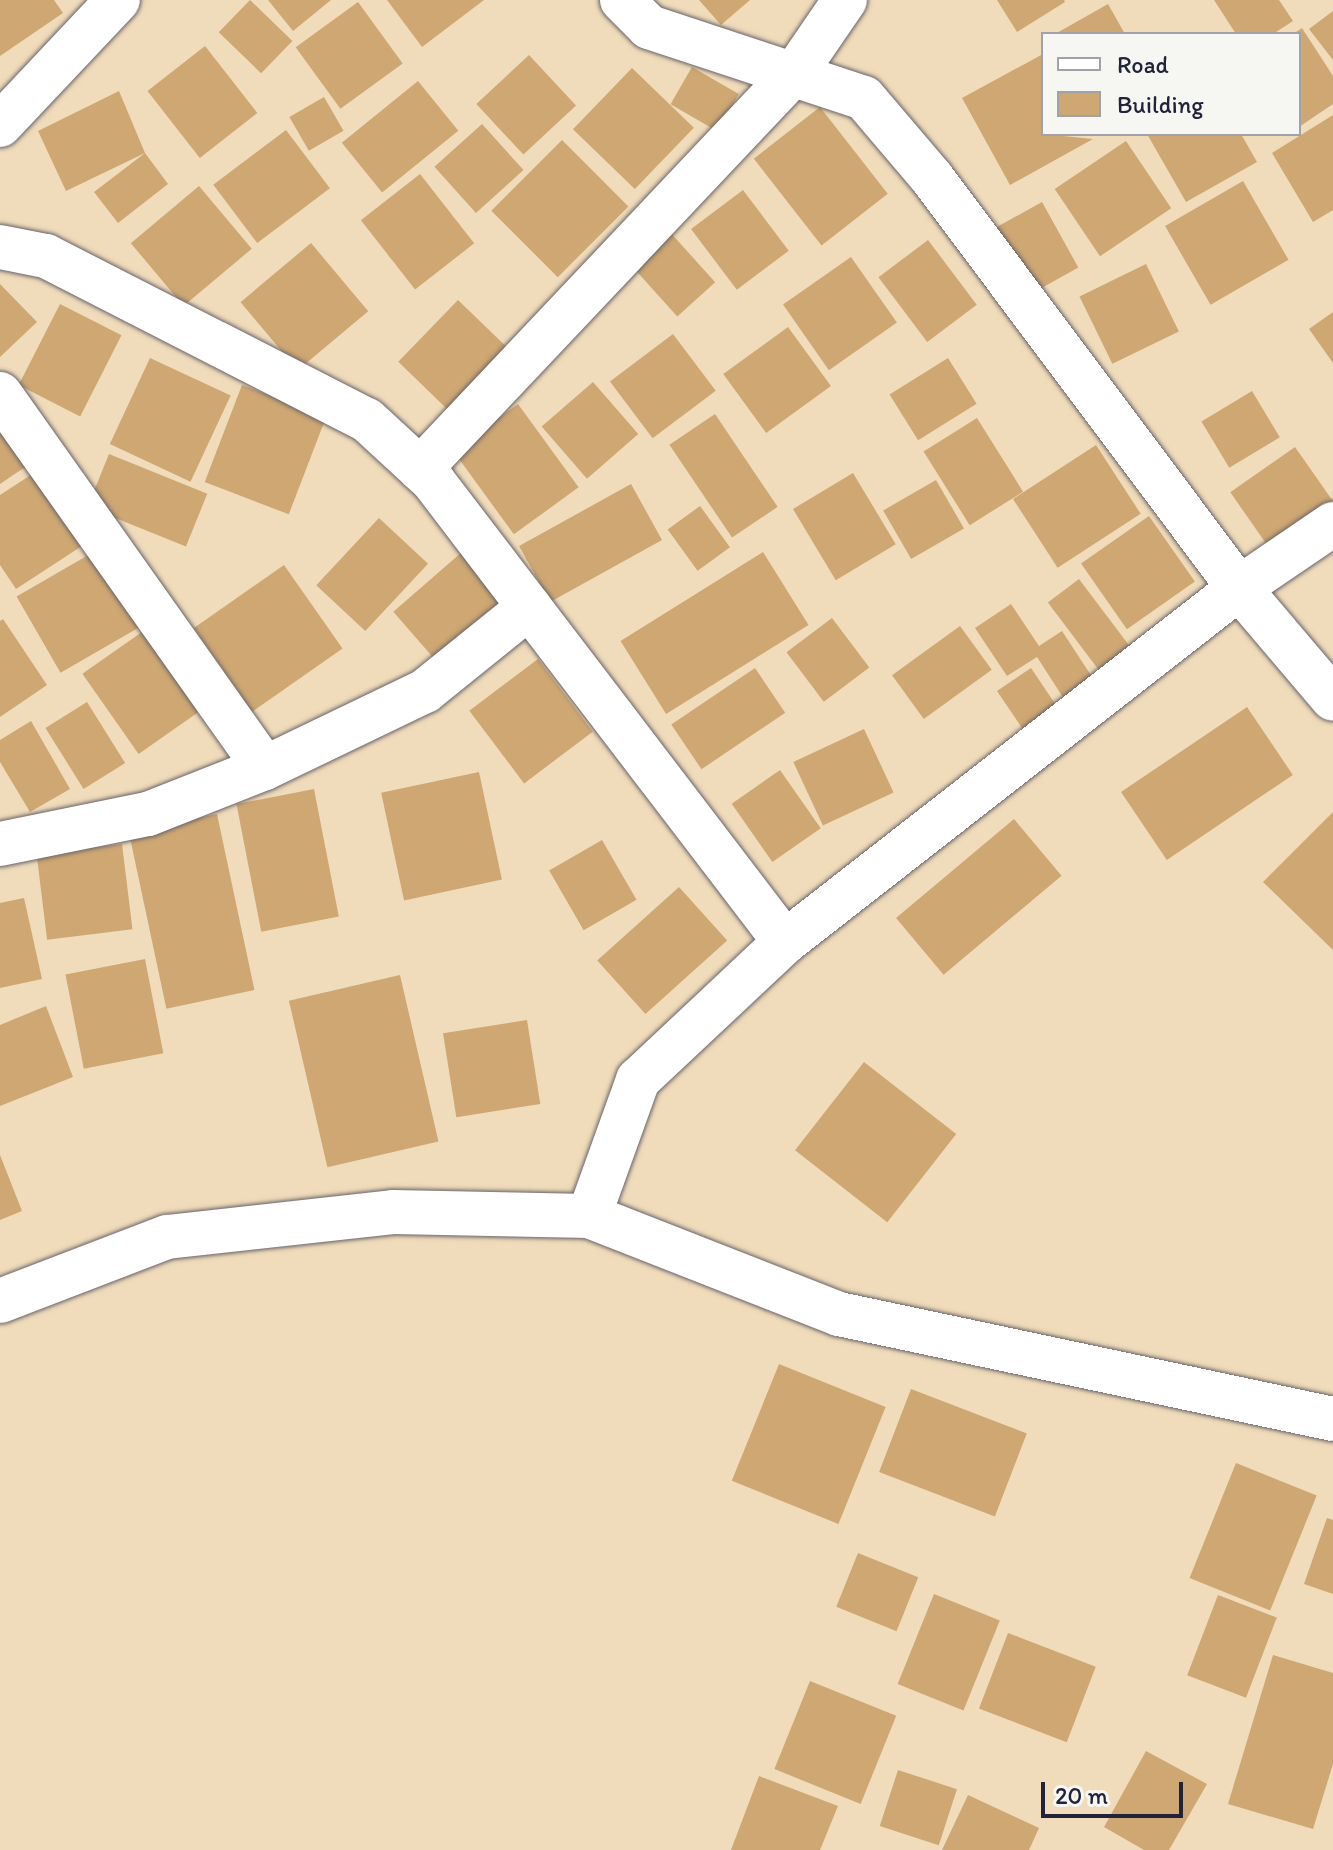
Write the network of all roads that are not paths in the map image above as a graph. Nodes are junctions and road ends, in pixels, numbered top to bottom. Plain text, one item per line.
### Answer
1 (118, 0) edge
2 (622, 0) edge
3 (845, 0) edge
4 (797, 70) junction
5 (0, 125) edge
6 (0, 247) edge
7 (0, 394) edge
8 (420, 469) junction
9 (1333, 524) edge
10 (1239, 588) junction
11 (529, 607) junction
12 (1333, 699) edge
13 (265, 768) junction
14 (0, 844) edge
15 (785, 942) junction
16 (589, 1216) junction
17 (0, 1301) edge
18 (1333, 1419) edge

1 - 5 street
2 - 4 street
3 - 4 street
4 - 8 street
4 - 10 street
6 - 8 street
7 - 13 street
8 - 11 street
9 - 10 street
10 - 12 street
10 - 15 street
11 - 13 street
11 - 15 street
13 - 14 street
15 - 16 street
16 - 17 street
16 - 18 street

